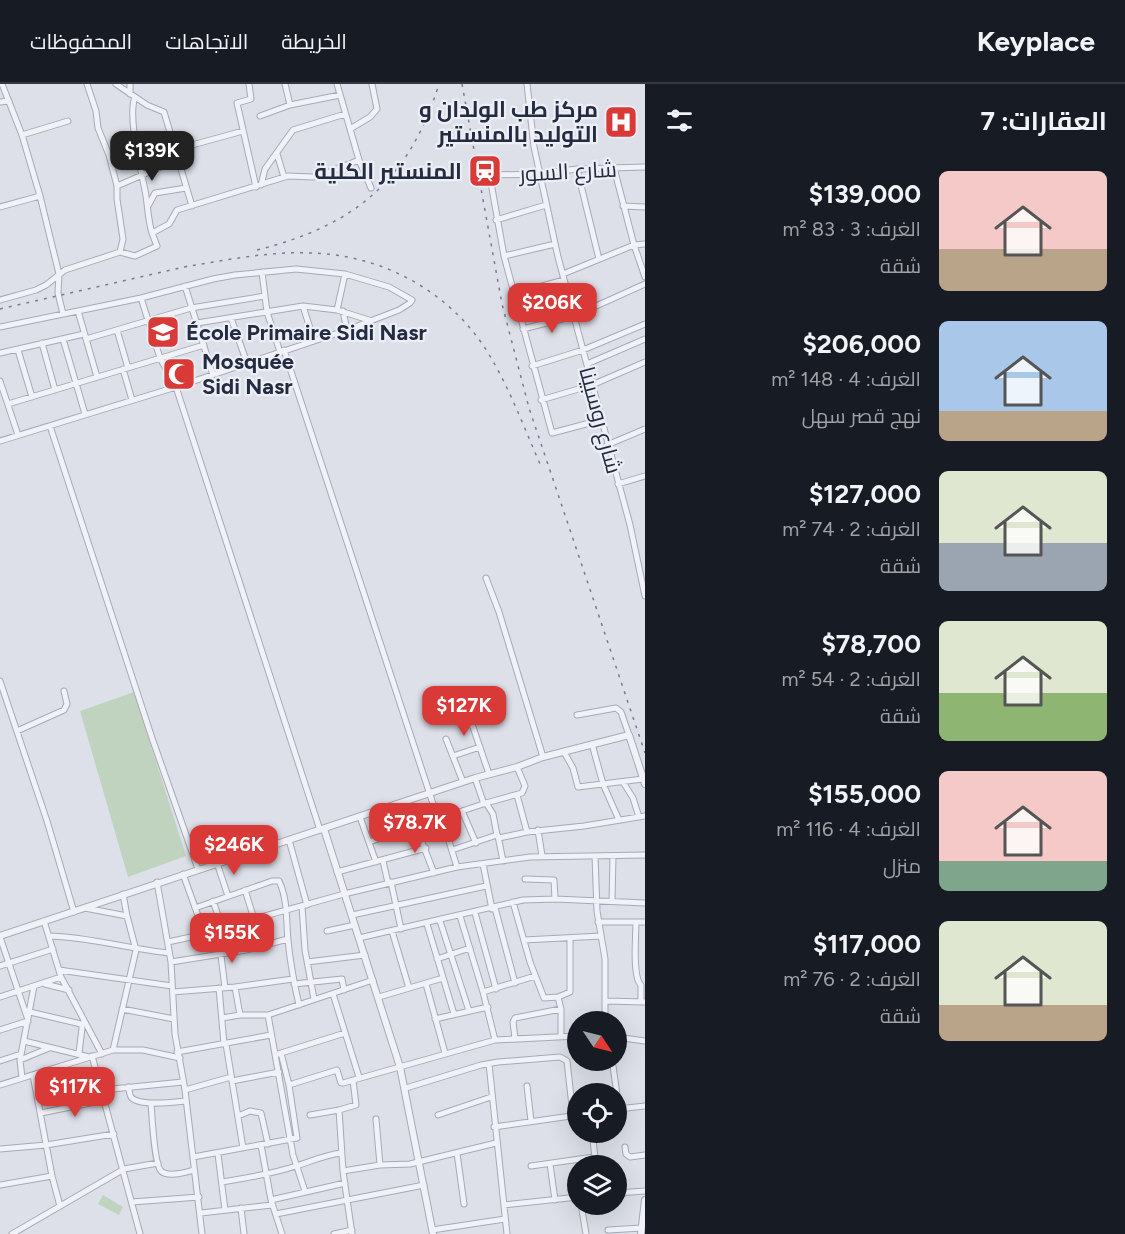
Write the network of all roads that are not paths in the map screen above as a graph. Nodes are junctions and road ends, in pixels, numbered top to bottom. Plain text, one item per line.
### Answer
1 (2, 84) edge
2 (87, 84) edge
3 (116, 84) edge
4 (130, 84) edge
5 (249, 84) edge
6 (285, 84) edge
7 (337, 84) edge
8 (372, 84) edge
9 (527, 84) edge
10 (340, 95) junction
11 (132, 96) junction
12 (9, 101) junction
13 (0, 102) edge
14 (290, 105) junction
15 (345, 114) junction
16 (261, 116) dead end
17 (68, 121) dead end
18 (351, 129) junction
19 (243, 131) junction
20 (22, 135) junction
21 (174, 150) junction
22 (277, 154) junction
23 (481, 159) dead end
24 (177, 160) junction
25 (359, 160) junction
26 (645, 167) edge
27 (614, 168) junction
28 (577, 169) junction
29 (539, 174) junction
30 (142, 175) junction
31 (490, 175) junction
32 (284, 177) junction
33 (117, 186) junction
34 (259, 186) junction
35 (186, 188) junction
36 (371, 188) dead end
37 (40, 196) junction
38 (192, 206) junction
39 (546, 206) junction
40 (623, 206) junction
41 (0, 207) edge
42 (645, 207) edge
43 (147, 212) junction
44 (496, 220) junction
45 (152, 233) junction
46 (555, 244) junction
47 (645, 244) edge
48 (634, 245) junction
49 (120, 252) junction
50 (504, 256) junction
51 (599, 259) junction
52 (262, 272) junction
53 (59, 274) junction
54 (345, 274) junction
55 (564, 277) junction
56 (645, 278) edge
57 (645, 284) edge
58 (185, 286) junction
59 (513, 294) junction
60 (265, 296) junction
61 (141, 298) junction
62 (0, 300) edge
63 (303, 306) junction
64 (191, 308) junction
65 (78, 311) junction
66 (340, 311) junction
67 (267, 312) junction
68 (63, 314) junction
69 (574, 316) junction
70 (231, 318) junction
71 (372, 321) junction
72 (148, 322) junction
73 (197, 323) junction
74 (645, 324) edge
75 (0, 327) edge
76 (523, 329) junction
77 (117, 330) junction
78 (347, 330) junction
79 (85, 336) junction
80 (63, 339) junction
81 (645, 339) edge
82 (314, 341) junction
83 (42, 344) junction
84 (204, 345) junction
85 (18, 350) junction
86 (583, 350) junction
87 (282, 351) junction
88 (0, 353) edge
89 (160, 358) junction
90 (645, 362) edge
91 (247, 363) junction
92 (587, 364) junction
93 (532, 366) junction
94 (126, 368) junction
95 (213, 375) junction
96 (97, 377) junction
97 (0, 381) edge
98 (76, 384) junction
99 (592, 384) junction
100 (176, 387) junction
101 (55, 390) junction
102 (32, 397) junction
103 (132, 400) junction
104 (542, 400) junction
105 (8, 404) junction
106 (85, 414) junction
107 (601, 420) junction
108 (50, 426) junction
109 (645, 429) edge
110 (18, 435) junction
111 (0, 441) edge
112 (607, 445) junction
113 (645, 476) edge
114 (618, 484) junction
115 (643, 576) edge
116 (486, 578) dead end
117 (645, 596) edge
118 (0, 681) edge
119 (64, 691) dead end
120 (453, 703) dead end
121 (577, 715) dead end
122 (17, 731) junction
123 (629, 735) junction
124 (446, 739) dead end
125 (592, 744) junction
126 (480, 747) junction
127 (564, 752) junction
128 (453, 756) junction
129 (543, 756) junction
130 (517, 767) junction
131 (489, 774) junction
132 (475, 778) junction
133 (463, 782) junction
134 (623, 782) junction
135 (644, 782) edge
136 (603, 784) junction
137 (431, 794) junction
138 (517, 795) junction
139 (485, 803) junction
140 (462, 811) junction
141 (360, 817) junction
142 (642, 817) edge
143 (438, 819) junction
144 (619, 820) junction
145 (416, 827) junction
146 (322, 830) junction
147 (538, 830) junction
148 (527, 832) junction
149 (498, 836) junction
150 (289, 840) junction
151 (369, 842) junction
152 (476, 843) junction
153 (426, 848) junction
154 (452, 850) junction
155 (645, 855) edge
156 (542, 856) junction
157 (595, 856) junction
158 (613, 856) junction
159 (503, 861) junction
160 (380, 862) junction
161 (217, 863) junction
162 (483, 864) junction
163 (457, 867) junction
164 (198, 869) junction
165 (337, 872) junction
166 (434, 873) junction
167 (183, 874) junction
168 (525, 879) dead end
169 (157, 882) junction
170 (390, 883) junction
171 (486, 886) junction
172 (245, 890) junction
173 (123, 894) junction
174 (344, 894) junction
175 (228, 896) junction
176 (555, 899) junction
177 (596, 900) junction
178 (213, 901) junction
179 (612, 901) junction
180 (513, 902) junction
181 (645, 903) edge
182 (305, 905) junction
183 (396, 905) junction
184 (85, 908) junction
185 (195, 908) junction
186 (287, 909) junction
187 (494, 909) junction
188 (74, 912) junction
189 (475, 913) junction
190 (352, 915) junction
191 (127, 916) junction
192 (460, 916) junction
193 (254, 919) junction
194 (45, 921) junction
195 (440, 921) junction
196 (598, 922) junction
197 (636, 922) junction
198 (645, 922) edge
199 (427, 924) junction
200 (355, 925) junction
201 (401, 929) junction
202 (220, 931) junction
203 (327, 931) dead end
204 (392, 931) junction
205 (205, 935) junction
206 (49, 936) junction
207 (601, 936) junction
208 (0, 937) edge
209 (359, 938) junction
210 (570, 938) junction
211 (288, 939) junction
212 (524, 940) junction
213 (168, 942) junction
214 (470, 948) junction
215 (53, 949) junction
216 (136, 950) junction
217 (169, 952) junction
218 (221, 954) junction
219 (365, 955) junction
220 (450, 955) junction
221 (437, 959) junction
222 (171, 962) junction
223 (307, 962) junction
224 (8, 963) junction
225 (0, 966) edge
226 (59, 970) junction
227 (535, 976) junction
228 (61, 977) junction
229 (443, 978) junction
230 (373, 980) junction
231 (128, 981) junction
232 (293, 981) junction
233 (310, 982) junction
234 (43, 983) junction
235 (515, 983) junction
236 (426, 984) junction
237 (34, 987) junction
238 (235, 987) junction
239 (222, 988) junction
240 (409, 988) junction
241 (173, 989) junction
242 (496, 989) junction
243 (643, 989) edge
244 (18, 990) junction
245 (69, 990) junction
246 (345, 990) junction
247 (483, 992) junction
248 (333, 994) junction
249 (0, 997) edge
250 (379, 997) junction
251 (558, 997) junction
252 (314, 999) junction
253 (606, 1001) junction
254 (643, 1002) edge
255 (298, 1005) junction
256 (488, 1007) junction
257 (122, 1009) junction
258 (561, 1009) junction
259 (469, 1011) junction
260 (606, 1011) edge
261 (454, 1014) junction
262 (240, 1015) junction
263 (267, 1015) junction
264 (28, 1017) junction
265 (222, 1018) junction
266 (174, 1019) junction
267 (435, 1019) junction
268 (84, 1025) junction
269 (0, 1030) edge
270 (345, 1033) junction
271 (271, 1035) junction
272 (561, 1036) junction
273 (567, 1036) edge
274 (515, 1038) junction
275 (627, 1039) edge
276 (495, 1040) junction
277 (24, 1041) junction
278 (645, 1041) edge
279 (225, 1044) junction
280 (51, 1047) junction
281 (113, 1050) junction
282 (79, 1053) junction
283 (446, 1053) junction
284 (102, 1054) junction
285 (278, 1054) junction
286 (178, 1055) junction
287 (21, 1057) junction
288 (91, 1057) junction
289 (0, 1061) edge
290 (489, 1064) junction
291 (400, 1067) junction
292 (279, 1072) junction
293 (33, 1075) junction
294 (359, 1077) junction
295 (22, 1078) junction
296 (232, 1079) junction
297 (352, 1080) junction
298 (183, 1082) junction
299 (570, 1083) edge
300 (0, 1085) edge
301 (289, 1085) junction
302 (527, 1086) dead end
303 (128, 1088) junction
304 (406, 1088) junction
305 (184, 1089) junction
306 (102, 1090) junction
307 (491, 1097) junction
308 (105, 1100) junction
309 (185, 1101) junction
310 (151, 1103) junction
311 (645, 1106) edge
312 (627, 1108) edge
313 (339, 1110) junction
314 (41, 1113) junction
315 (310, 1115) dead end
316 (438, 1115) dead end
317 (238, 1116) junction
318 (567, 1116) edge
319 (376, 1119) dead end
320 (531, 1121) junction
321 (494, 1127) junction
322 (114, 1134) junction
323 (290, 1140) junction
324 (496, 1143) junction
325 (268, 1144) junction
326 (46, 1145) junction
327 (261, 1145) junction
328 (625, 1147) dead end
329 (243, 1148) junction
330 (0, 1149) edge
331 (341, 1153) junction
332 (457, 1153) junction
333 (218, 1154) junction
334 (645, 1155) edge
335 (193, 1157) junction
336 (420, 1161) junction
337 (567, 1161) edge
338 (158, 1163) junction
339 (550, 1164) junction
340 (380, 1165) junction
341 (298, 1166) junction
342 (531, 1166) dead end
343 (124, 1169) junction
344 (194, 1170) junction
345 (343, 1171) junction
346 (265, 1174) junction
347 (52, 1176) junction
348 (222, 1182) junction
349 (345, 1183) junction
350 (0, 1185) edge
351 (424, 1185) junction
352 (305, 1191) junction
353 (645, 1191) edge
354 (627, 1192) edge
355 (199, 1197) junction
356 (567, 1198) edge
357 (348, 1200) junction
358 (555, 1200) junction
359 (645, 1200) edge
360 (271, 1202) junction
361 (132, 1203) junction
362 (464, 1204) dead end
363 (504, 1205) junction
364 (60, 1206) junction
365 (241, 1208) junction
366 (225, 1210) junction
367 (201, 1213) junction
368 (276, 1214) junction
369 (583, 1215) edge
370 (505, 1220) junction
371 (608, 1230) dead end
372 (641, 1231) edge
373 (352, 1232) edge
374 (433, 1232) edge
375 (12, 1234) edge
376 (140, 1234) edge
377 (202, 1234) edge
378 (244, 1234) edge
379 (282, 1234) edge
380 (334, 1234) edge
381 (507, 1234) edge
382 (586, 1234) edge

1 - 12 street
2 - 33 street
3 - 11 street
4 - 11 street
5 - 19 street
6 - 14 street
7 - 10 street
8 - 18 street
9 - 29 street, شارع روسبينا
10 - 14 street
10 - 15 street
11 - 21 street
11 - 30 street
12 - 13 street
12 - 20 street
14 - 16 street
15 - 18 street
15 - 22 street
17 - 20 street
18 - 25 street
19 - 21 street
19 - 34 street
20 - 37 street
21 - 24 street
22 - 32 street
22 - 34 street
23 - 31 street
24 - 30 street
24 - 35 street
25 - 32 street
25 - 36 street
26 - 27 street, شارع السور
27 - 28 street, شارع السور
27 - 40 street
28 - 29 street, شارع السور
28 - 51 street
29 - 31 street, شارع السور
29 - 39 street, شارع روسبينا
30 - 33 street
30 - 43 street
31 - 44 street
32 - 34 street
33 - 49 street
34 - 38 street
35 - 38 street
35 - 43 street
37 - 41 street
37 - 53 street
38 - 45 street
39 - 44 street
39 - 46 street, شارع روسبينا
40 - 42 street
40 - 48 street
43 - 45 street
44 - 50 street
45 - 49 street
46 - 50 street
46 - 55 street, شارع روسبينا
47 - 48 street
48 - 51 street
48 - 56 street
49 - 53 street
50 - 59 street
51 - 55 street
52 - 54 street
52 - 58 street
52 - 60 street
53 - 62 street
53 - 68 street
54 - 66 street
54 - 71 street
55 - 59 street
55 - 69 street, شارع روسبينا
57 - 69 street
58 - 61 street
58 - 64 street
59 - 76 street
60 - 64 street
60 - 67 street
61 - 65 street
61 - 72 street
63 - 66 street
63 - 67 street
63 - 82 street
64 - 72 street
64 - 73 street
65 - 68 street
65 - 79 street
66 - 71 street
66 - 78 street
67 - 70 street
67 - 87 street
68 - 75 street
69 - 76 street
69 - 86 street, شارع روسبينا
70 - 73 street
70 - 91 street
71 - 78 street
72 - 77 street
72 - 89 street
73 - 84 street
74 - 86 street
76 - 93 street
77 - 79 street
77 - 94 street
78 - 82 street
79 - 80 street
79 - 96 street
80 - 83 street
80 - 98 street
81 - 92 street
82 - 87 street
83 - 85 street
83 - 101 street
84 - 89 street
84 - 95 street
85 - 88 street
85 - 102 street
86 - 92 street, شارع روسبينا
86 - 93 street
87 - 91 street
87 - 137 street
89 - 94 street
89 - 100 street
90 - 99 street
91 - 95 street
92 - 99 street, شارع روسبينا
93 - 104 street
94 - 96 street
94 - 103 street
95 - 100 street
96 - 98 street
97 - 105 street
98 - 101 street
98 - 106 street
99 - 104 street
99 - 107 street, شارع روسبينا
100 - 103 street
100 - 146 street
101 - 102 street
102 - 105 street
103 - 106 street
104 - 107 street
105 - 110 street
106 - 108 street
107 - 112 street, شارع روسبينا
108 - 110 street
108 - 164 street
109 - 112 street
110 - 111 street
112 - 114 street, شارع روسبينا
113 - 114 street
114 - 115 street, شارع روسبينا
115 - 117 street, شارع روسبينا
116 - 129 street
118 - 122 street
119 - 122 street
120 - 126 street
121 - 123 street
122 - 188 street
123 - 125 street
123 - 135 street
124 - 128 street
125 - 127 street
125 - 136 street
126 - 128 street
126 - 131 street
127 - 129 street
127 - 136 street
128 - 133 street
129 - 130 street
130 - 131 street
130 - 138 street
131 - 132 street
132 - 133 street
132 - 139 street
133 - 137 street
134 - 135 street
134 - 136 street
134 - 142 street
136 - 144 street
137 - 141 street
137 - 143 street
138 - 139 street
138 - 148 street
139 - 140 street
139 - 149 street
140 - 143 street
140 - 152 street
141 - 146 street
141 - 151 street
142 - 144 street
143 - 145 street
143 - 154 street
144 - 147 street
145 - 151 street
145 - 153 street
146 - 150 street
146 - 165 street
147 - 148 street
147 - 156 street
148 - 149 street
149 - 152 street
149 - 159 street
150 - 161 street
150 - 182 street
151 - 160 street
152 - 154 street
153 - 160 street
153 - 166 street
154 - 163 street
155 - 158 street
156 - 157 street
156 - 159 street
157 - 158 street
157 - 177 street
158 - 179 street
159 - 162 street
160 - 165 street
160 - 170 street
161 - 164 street
161 - 175 street
162 - 163 street
162 - 171 street
163 - 166 street
164 - 167 street
165 - 174 street
166 - 170 street
167 - 169 street
167 - 185 street
168 - 176 street
169 - 173 street
169 - 213 street
170 - 174 street
170 - 183 street
171 - 183 street
171 - 187 street
172 - 175 street
172 - 186 street
172 - 193 street
173 - 184 street
173 - 191 street
174 - 182 street
174 - 190 street
175 - 178 street
176 - 177 street
176 - 180 street
177 - 179 street
177 - 196 street
178 - 185 street
178 - 202 street
179 - 181 street
180 - 187 street
180 - 212 street
182 - 186 street
182 - 223 street
183 - 190 street
183 - 201 street
184 - 188 street
184 - 191 street
185 - 205 street
186 - 193 street
186 - 211 street
187 - 189 street
187 - 235 street
188 - 194 street
189 - 192 street
189 - 242 street
190 - 200 street
191 - 216 street
192 - 195 street
192 - 214 street
193 - 202 street
194 - 206 street
194 - 208 street
195 - 199 street
195 - 220 street
196 - 197 street
196 - 207 street
197 - 198 street
197 - 243 street
199 - 201 street
199 - 221 street
200 - 203 street
200 - 209 street
201 - 204 street
202 - 205 street
202 - 218 street
204 - 209 street
204 - 240 street
205 - 213 street
206 - 215 street
206 - 216 street
207 - 210 street
207 - 253 street
208 - 224 street
209 - 219 street
210 - 212 street
210 - 251 street
211 - 218 street
211 - 232 street
212 - 227 street
213 - 217 street
214 - 220 street
214 - 247 street
215 - 224 street
215 - 226 street
216 - 217 street
216 - 231 street
217 - 222 street
218 - 222 street
218 - 239 street
219 - 223 street
219 - 230 street
220 - 221 street
220 - 259 street
221 - 229 street
222 - 241 street
223 - 233 street
224 - 225 street
224 - 244 street
226 - 228 street
226 - 231 street
227 - 235 street
227 - 251 street
228 - 234 street
228 - 245 street
229 - 236 street
229 - 261 street
230 - 246 street
230 - 250 street
231 - 241 street
231 - 257 street
232 - 233 street
232 - 238 street
232 - 255 street
233 - 246 street
233 - 252 street
234 - 237 street
234 - 245 street
235 - 242 street
236 - 240 street
236 - 267 street
237 - 244 street
237 - 264 street
238 - 239 street
238 - 262 street
239 - 241 street
239 - 265 street
240 - 250 street
241 - 266 street
242 - 247 street
243 - 254 street
244 - 249 street
244 - 264 street
245 - 268 street
246 - 248 street
247 - 256 street
248 - 252 street
248 - 270 street
250 - 291 street
251 - 258 street
252 - 255 street
253 - 254 street
253 - 260 street
255 - 263 street
256 - 259 street
256 - 276 street
257 - 266 street
257 - 281 street
258 - 272 street
258 - 274 street
259 - 261 street
261 - 267 street
262 - 263 street
262 - 265 street
263 - 271 street
264 - 268 street
264 - 269 street
264 - 277 street
265 - 279 street
266 - 286 street
267 - 283 street
268 - 282 street
268 - 284 street
270 - 285 street
270 - 294 street
271 - 279 street
271 - 285 street
272 - 273 street
272 - 274 street
274 - 276 street
275 - 278 street
276 - 283 street
277 - 280 street
277 - 287 street
279 - 286 street
279 - 296 street
280 - 282 street
280 - 287 street
281 - 284 street
281 - 286 street
282 - 288 street
283 - 291 street
284 - 288 street
285 - 292 street
285 - 301 street
286 - 298 street
287 - 289 street
287 - 295 street
288 - 293 street
288 - 306 street
290 - 299 street
290 - 304 street
290 - 307 street
291 - 294 street
291 - 304 street
292 - 296 street
292 - 323 street
293 - 295 street
293 - 314 street
294 - 297 street
295 - 300 street
296 - 305 street
296 - 317 street
297 - 301 street
297 - 313 street
298 - 303 street
298 - 305 street
301 - 323 street
302 - 320 street
303 - 306 street
303 - 310 street
304 - 336 street
305 - 309 street
306 - 308 street
307 - 316 street
307 - 321 street
308 - 314 street
308 - 322 street
309 - 310 street
309 - 335 street
310 - 338 street
311 - 312 street
313 - 315 street
313 - 331 street
314 - 326 street
317 - 325 street
317 - 329 street
318 - 320 street
319 - 340 street
320 - 321 street
321 - 324 street
322 - 326 street
322 - 343 street
323 - 325 street
323 - 341 street
324 - 332 street
324 - 363 street
325 - 327 street
326 - 330 street
326 - 347 street
327 - 329 street
327 - 346 street
328 - 334 street
329 - 333 street
331 - 341 street
331 - 345 street
332 - 336 street
332 - 362 street
333 - 335 street
333 - 348 street
335 - 344 street
336 - 340 street
336 - 351 street
337 - 339 street
338 - 343 street
338 - 344 street
339 - 342 street
339 - 358 street
340 - 345 street
341 - 346 street
341 - 352 street
343 - 361 street
343 - 364 street
344 - 355 street
345 - 349 street
346 - 348 street
346 - 360 street
347 - 350 street
347 - 364 street
348 - 366 street
349 - 352 street
349 - 357 street
351 - 357 street
351 - 374 street
352 - 360 street
353 - 354 street
355 - 361 street
355 - 367 street
356 - 358 street
357 - 368 street
357 - 373 street
358 - 363 street
359 - 372 street
360 - 365 street
360 - 368 street
361 - 376 street
363 - 370 street
364 - 375 street
365 - 366 street
365 - 378 street
366 - 367 street
367 - 377 street
368 - 379 street
369 - 382 street
370 - 374 street
370 - 381 street
371 - 372 street
373 - 380 street

